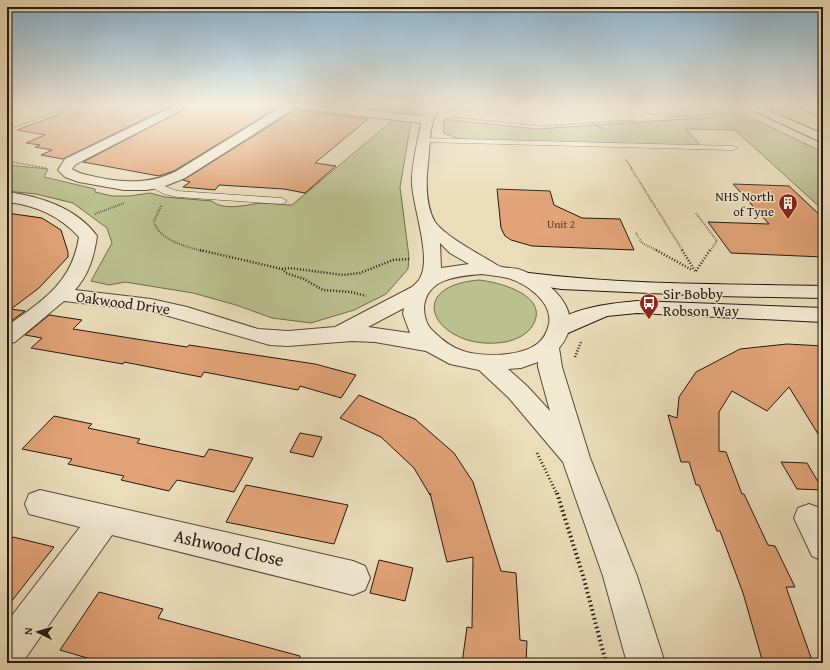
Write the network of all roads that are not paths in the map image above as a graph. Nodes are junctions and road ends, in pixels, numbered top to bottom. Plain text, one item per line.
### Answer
1 (122, 136) edge
2 (242, 136) edge
3 (425, 136) edge
4 (424, 140) junction
5 (732, 148) dead end
6 (154, 185) junction
7 (11, 200) edge
8 (282, 201) dead end
9 (428, 224) junction
10 (493, 269) junction
11 (529, 279) junction
12 (424, 285) junction
13 (823, 292) edge
14 (60, 295) junction
15 (823, 315) edge
16 (340, 334) junction
17 (7, 337) edge
18 (554, 339) junction
19 (433, 345) junction
20 (486, 363) junction
21 (576, 458) junction
22 (40, 504) dead end
23 (809, 518) dead end
24 (105, 519) junction
25 (823, 545) edge
26 (353, 578) dead end
27 (7, 652) edge
28 (646, 663) edge

1 - 6 street
2 - 6 street
3 - 4 street
4 - 5 lane
4 - 9 street
6 - 8 lane
7 - 14 street, Oakwood Drive
9 - 10 street
9 - 12 street
10 - 11 street
10 - 12 street
11 - 13 street
11 - 18 street
12 - 16 street, Oakwood Drive
12 - 19 street
14 - 16 street, Oakwood Drive
14 - 17 street
15 - 18 street
16 - 19 street, Oakwood Drive
18 - 20 street
18 - 21 street
19 - 20 street
20 - 21 street
21 - 28 street
22 - 24 street, Ashwood Close
23 - 25 street
24 - 26 street, Ashwood Close
24 - 27 street

